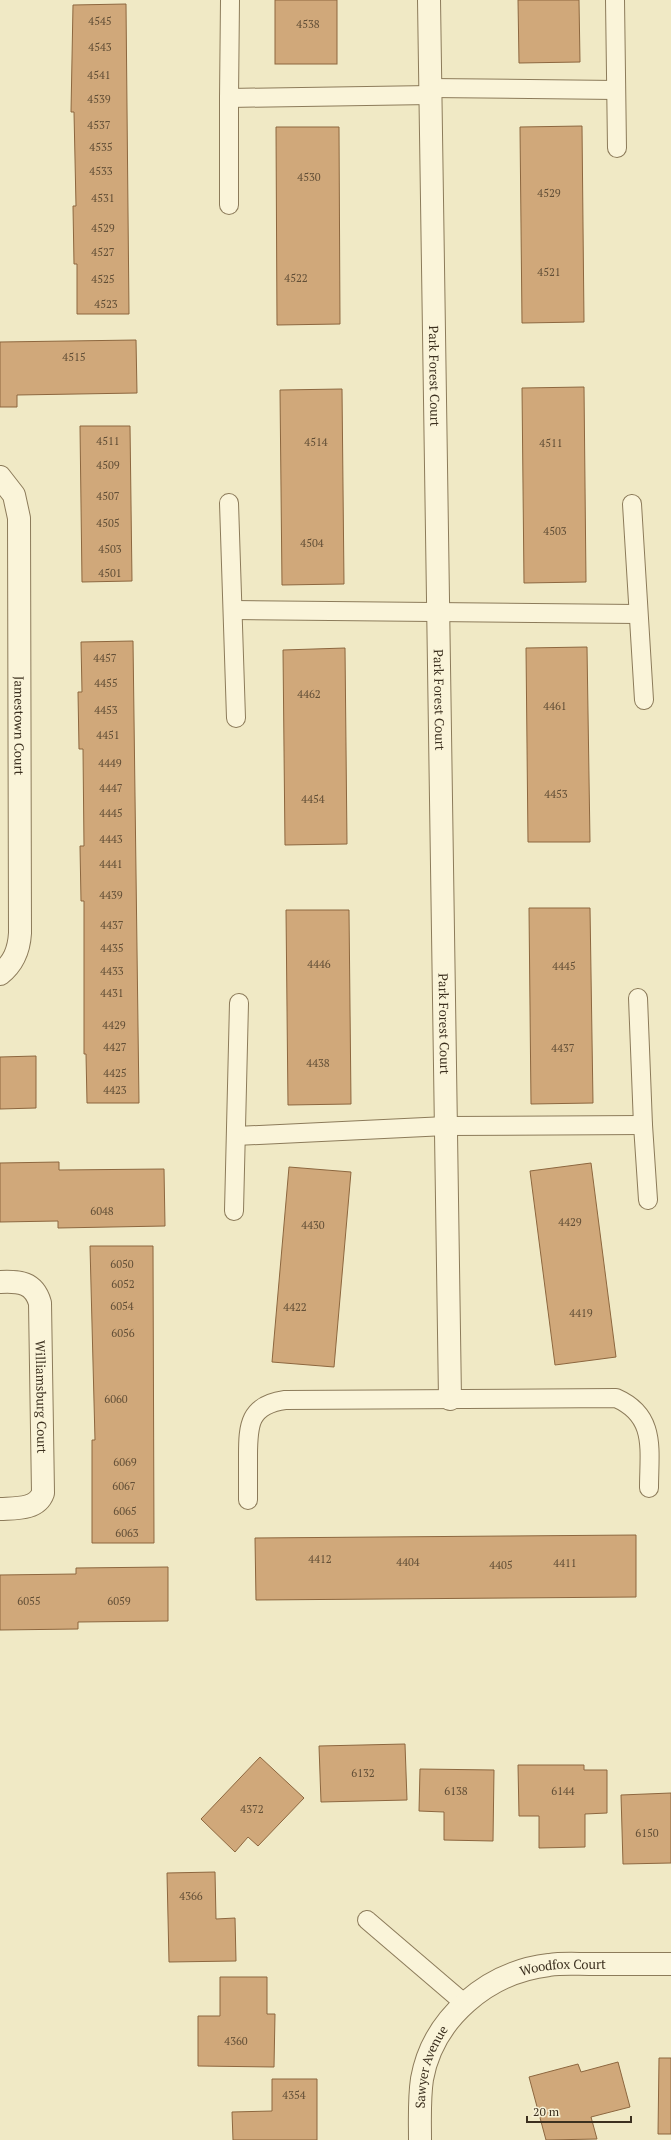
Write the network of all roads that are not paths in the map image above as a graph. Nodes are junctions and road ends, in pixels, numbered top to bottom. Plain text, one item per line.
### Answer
1 (230, 0) edge
2 (429, 0) edge
3 (615, 0) edge
4 (616, 90) junction
5 (431, 91) junction
6 (229, 98) junction
7 (617, 148) dead end
8 (229, 205) dead end
9 (0, 477) edge
10 (229, 503) dead end
11 (632, 504) dead end
12 (233, 610) junction
13 (438, 611) junction
14 (637, 614) junction
15 (644, 700) dead end
16 (236, 718) dead end
17 (10, 760) edge
18 (0, 974) edge
19 (638, 998) dead end
20 (239, 1002) dead end
21 (643, 1125) junction
22 (446, 1126) junction
23 (236, 1136) junction
24 (648, 1200) dead end
25 (234, 1211) dead end
26 (0, 1282) edge
27 (450, 1399) junction
28 (649, 1488) dead end
29 (248, 1500) dead end
30 (0, 1509) edge
31 (367, 1920) dead end
32 (671, 1964) edge
33 (464, 2003) junction
34 (420, 2140) edge

1 - 6 lane
2 - 5 street, Park Forest Court
3 - 4 lane
4 - 5 lane
4 - 7 lane
5 - 6 lane
5 - 13 street, Park Forest Court
6 - 8 lane
9 - 17 street, Jamestown Court
10 - 12 lane
11 - 14 lane
12 - 13 lane
12 - 16 lane
13 - 14 lane
13 - 22 street, Park Forest Court
14 - 15 lane
17 - 18 street, Jamestown Court
19 - 21 lane
20 - 23 lane
21 - 22 lane
21 - 24 lane
22 - 23 lane
22 - 27 street, Park Forest Court
23 - 25 lane
26 - 30 street, Williamsburg Court
27 - 28 lane
27 - 29 lane
31 - 33 lane
32 - 33 street, Woodfox Court
33 - 34 street, Sawyer Avenue

